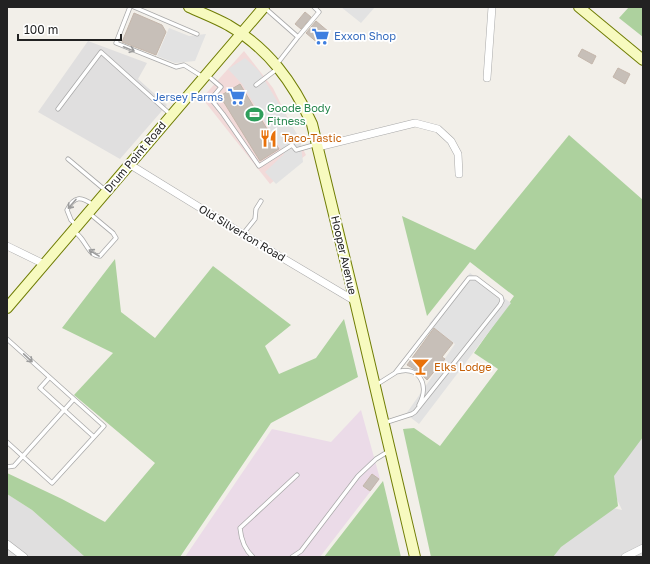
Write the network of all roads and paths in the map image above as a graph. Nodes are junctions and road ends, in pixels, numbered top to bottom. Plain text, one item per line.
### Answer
1 (130, 7) edge
2 (134, 7) edge
3 (189, 7) edge
4 (264, 7) edge
5 (314, 7) edge
6 (492, 7) edge
7 (580, 7) edge
8 (241, 33) junction
9 (196, 34) dead end
10 (298, 37) junction
11 (643, 60) edge
12 (277, 66) junction
13 (204, 76) junction
14 (487, 78) dead end
15 (256, 85) dead end
16 (58, 109) dead end
17 (171, 115) junction
18 (318, 145) junction
19 (68, 159) dead end
20 (129, 164) junction
21 (459, 174) dead end
22 (106, 191) junction
23 (261, 200) dead end
24 (91, 209) junction
25 (75, 228) junction
26 (243, 234) junction
27 (7, 246) edge
28 (44, 264) junction
29 (355, 301) junction
30 (7, 308) edge
31 (7, 339) edge
32 (395, 373) junction
33 (49, 378) junction
34 (375, 386) junction
35 (74, 399) junction
36 (64, 411) junction
37 (415, 412) junction
38 (384, 423) junction
39 (94, 437) junction
40 (7, 442) edge
41 (390, 450) junction
42 (23, 456) junction
43 (7, 466) edge
44 (297, 475) dead end
45 (7, 544) edge
46 (643, 548) edge
47 (24, 557) edge
48 (253, 557) edge
49 (292, 557) edge
50 (414, 557) edge
51 (625, 557) edge

1 -> 13 lane
2 - 9 lane
3 - 8 main road, Hooper Avenue
4 - 8 main road, Drum Point Road
4 - 10 lane
5 - 10 lane
6 - 14 street
7 - 11 main road
8 - 12 main road, Hooper Avenue
8 - 13 main road, Drum Point Road
10 - 12 lane
12 - 15 lane
12 - 18 main road, Hooper Avenue
13 - 17 main road, Drum Point Road
13 - 18 lane
16 - 17 lane
17 - 20 main road, Drum Point Road
18 - 21 street
18 - 29 main road, Hooper Avenue
19 - 22 lane
20 - 22 main road, Drum Point Road
20 - 26 street, Old Silverton Road
22 - 24 main road, Drum Point Road
23 - 26 lane
24 - 25 main road, Drum Point Road
24 -> 25 lane
24 -> 25 lane
25 - 28 main road, Drum Point Road
26 - 29 street, Old Silverton Road
27 - 28 street
28 - 30 main road, Drum Point Road
29 - 34 main road, Hooper Avenue
31 -> 33 lane
32 - 34 lane
32 - 37 lane
32 - 37 lane
33 - 35 lane
33 - 36 lane
34 - 38 main road, Hooper Avenue
35 - 36 lane
35 - 39 lane
36 - 39 lane
36 - 42 lane
37 - 38 lane
38 - 41 main road, Hooper Avenue
39 - 42 lane
40 - 42 lane
41 - 49 lane
41 - 50 main road, Hooper Avenue
42 - 43 lane
44 - 48 lane
45 - 47 street
46 - 51 street

